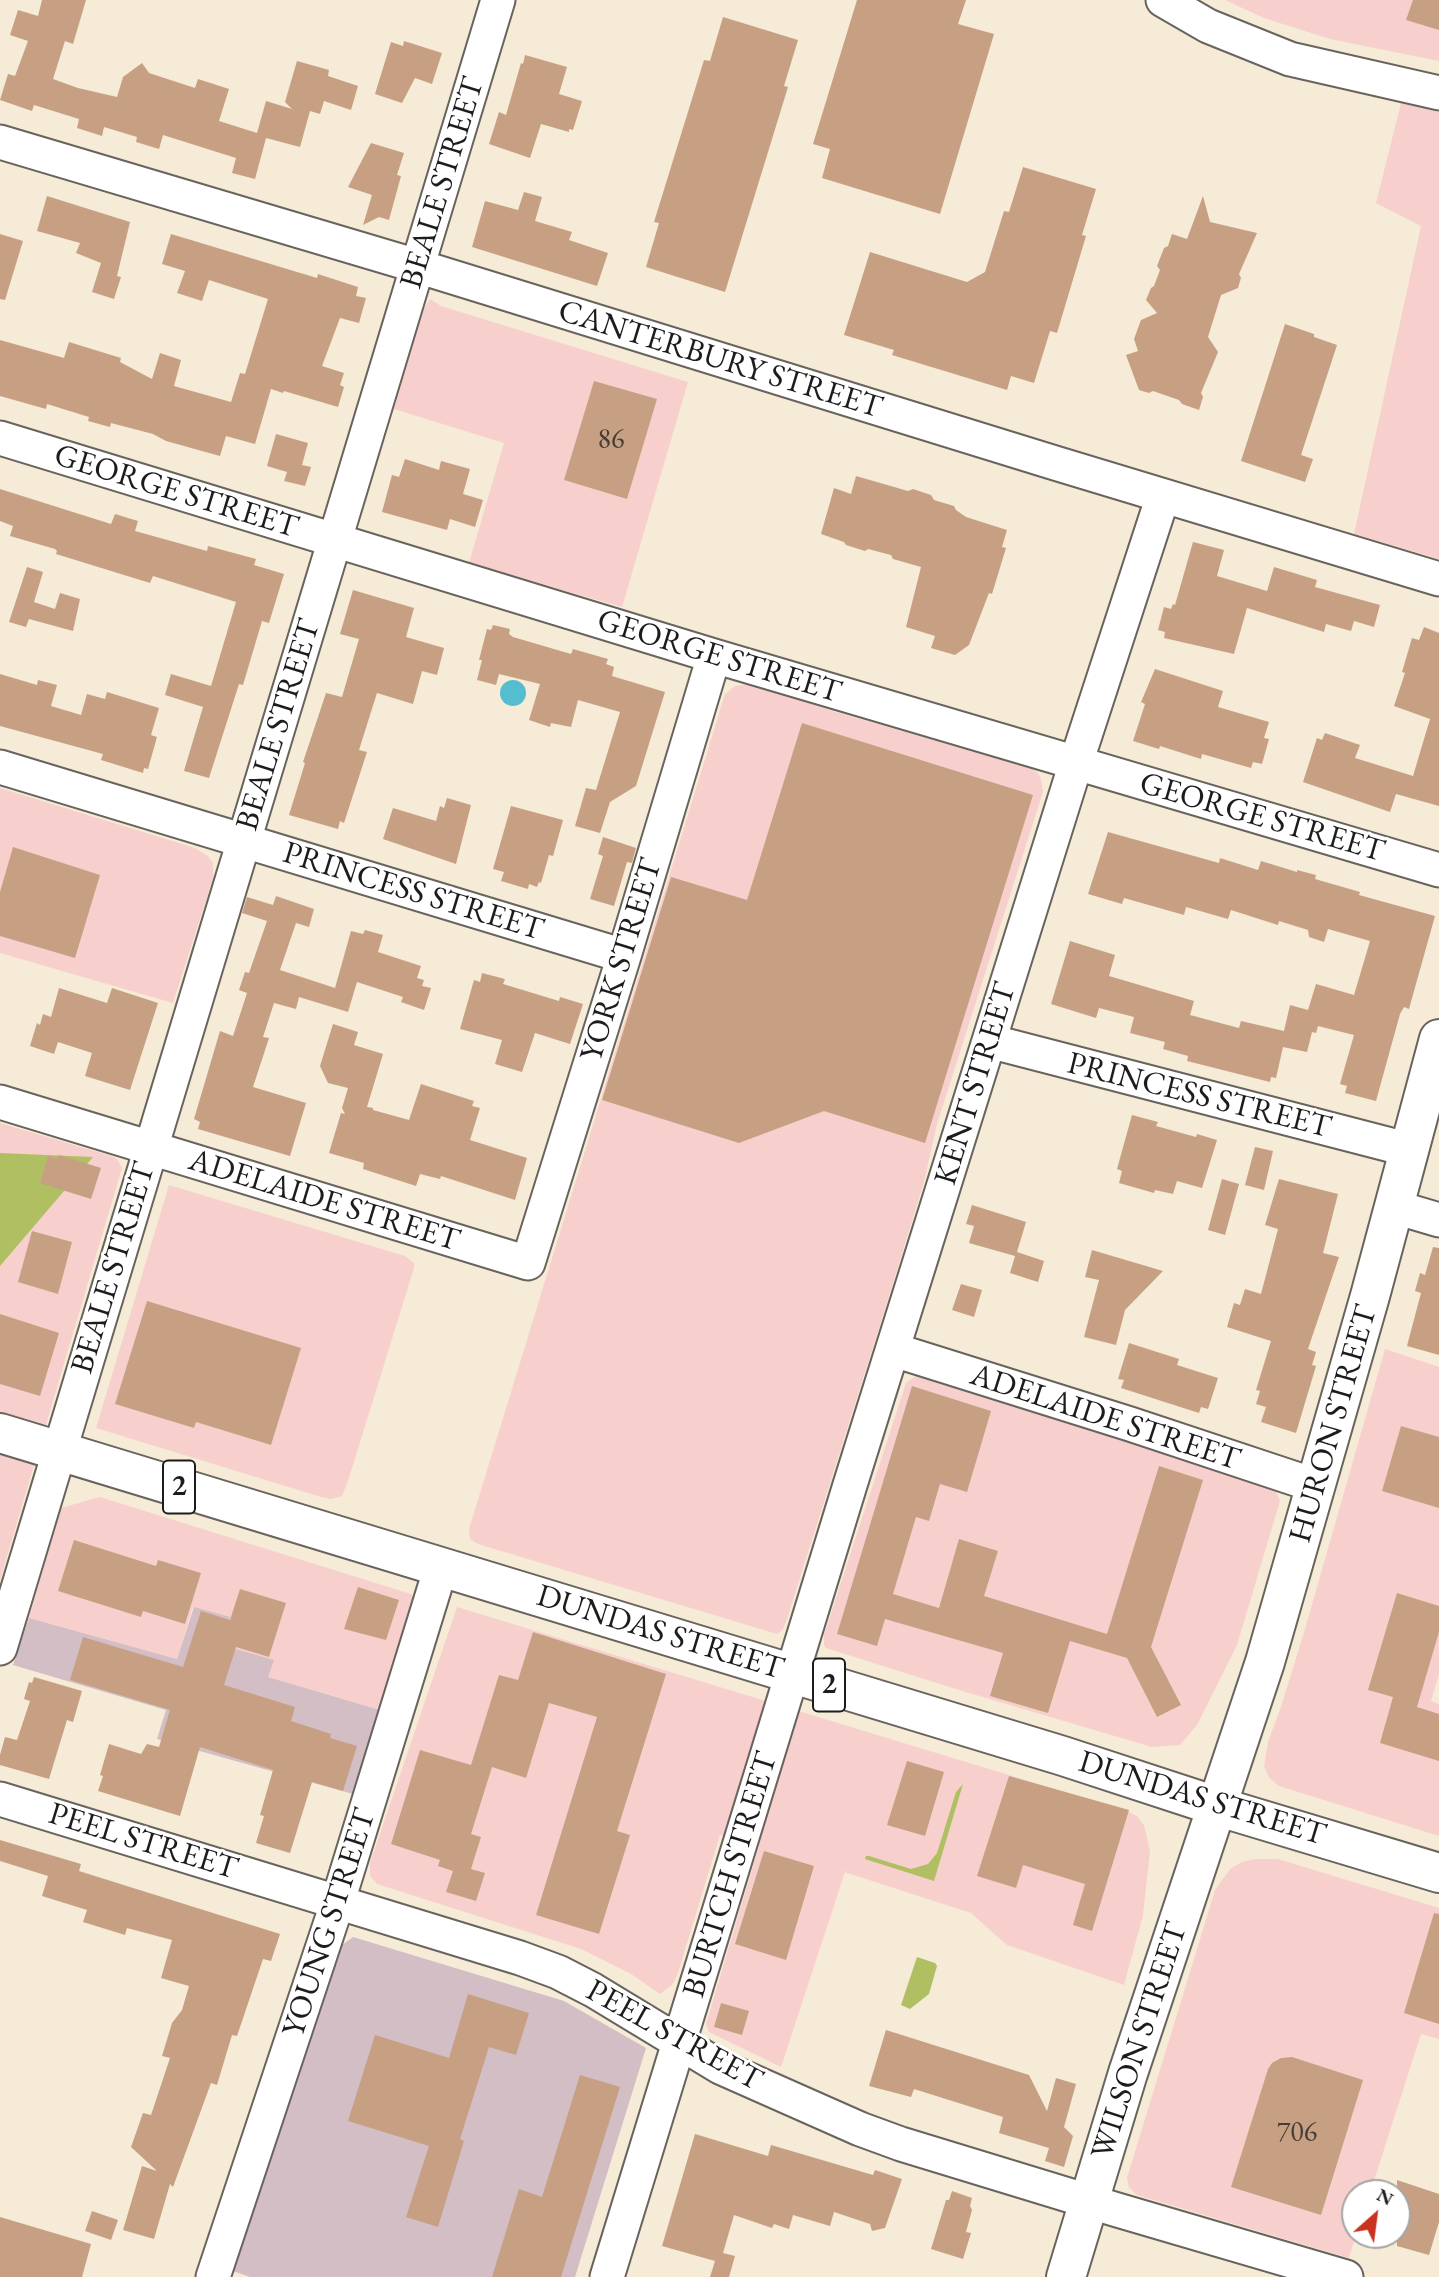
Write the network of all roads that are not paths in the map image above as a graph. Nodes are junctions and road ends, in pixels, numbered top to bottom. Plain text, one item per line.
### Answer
1 (498, 0) edge
2 (1163, 0) edge
3 (1439, 93) edge
4 (0, 142) edge
5 (417, 266) junction
6 (0, 438) edge
7 (1163, 496) junction
8 (334, 540) junction
9 (1439, 579) edge
10 (714, 656) junction
11 (1076, 763) junction
12 (0, 767) edge
13 (244, 840) junction
14 (1439, 870) edge
15 (624, 956) junction
16 (1439, 1039) edge
17 (989, 1041) junction
18 (0, 1102) edge
19 (150, 1148) junction
20 (1410, 1150) junction
21 (1395, 1207) junction
22 (1439, 1220) edge
23 (528, 1263) joint
24 (894, 1350) junction
25 (0, 1433) edge
26 (58, 1451) junction
27 (1317, 1486) junction
28 (441, 1567) junction
29 (0, 1648) edge
30 (792, 1673) junction
31 (0, 1799) edge
32 (1216, 1806) junction
33 (1439, 1873) edge
34 (338, 1901) junction
35 (679, 2043) junction
36 (1089, 2201) junction
37 (213, 2277) edge
38 (607, 2277) edge
39 (1066, 2277) edge
40 (1346, 2277) edge

1 - 5 street, BEALE STREET
2 - 3 street
4 - 5 street, CANTERBURY STREET
5 - 7 street, CANTERBURY STREET
5 - 8 street, BEALE STREET
6 - 8 street, GEORGE STREET
7 - 9 street, CANTERBURY STREET
7 - 11 street, KENT STREET
8 - 10 street, GEORGE STREET
8 - 13 street, BEALE STREET
10 - 11 street, GEORGE STREET
10 - 15 street, YORK STREET
11 - 14 street, GEORGE STREET
11 - 17 street, KENT STREET
12 - 13 street, PRINCESS STREET
13 - 15 street, PRINCESS STREET
13 - 19 street, BEALE STREET
15 - 23 street, YORK STREET
16 - 20 main road, HURON STREET
17 - 20 street, PRINCESS STREET
17 - 24 street, KENT STREET
18 - 19 street, ADELAIDE STREET
19 - 23 street, ADELAIDE STREET
19 - 26 street, BEALE STREET
20 - 21 main road, HURON STREET
21 - 22 street
21 - 27 main road, HURON STREET
24 - 27 street, ADELAIDE STREET
24 - 30 street, KENT STREET
25 - 26 main road, DUNDAS STREET / 2
26 - 28 main road, DUNDAS STREET / 2
26 - 29 street, BEALE STREET
27 - 32 main road, HURON STREET
28 - 30 main road, DUNDAS STREET / 2
28 - 34 street, YOUNG STREET
30 - 32 main road, DUNDAS STREET / 2
30 - 35 street, BURTCH STREET
31 - 34 street, PEEL STREET
32 - 33 main road, DUNDAS STREET / 2
32 - 36 main road, WILSON STREET
34 - 35 street, PEEL STREET
34 - 37 street, YOUNG STREET
35 - 36 street, PEEL STREET
35 - 38 street, BURTCH STREET
36 - 39 main road, WILSON STREET
36 - 40 street, PEEL STREET

